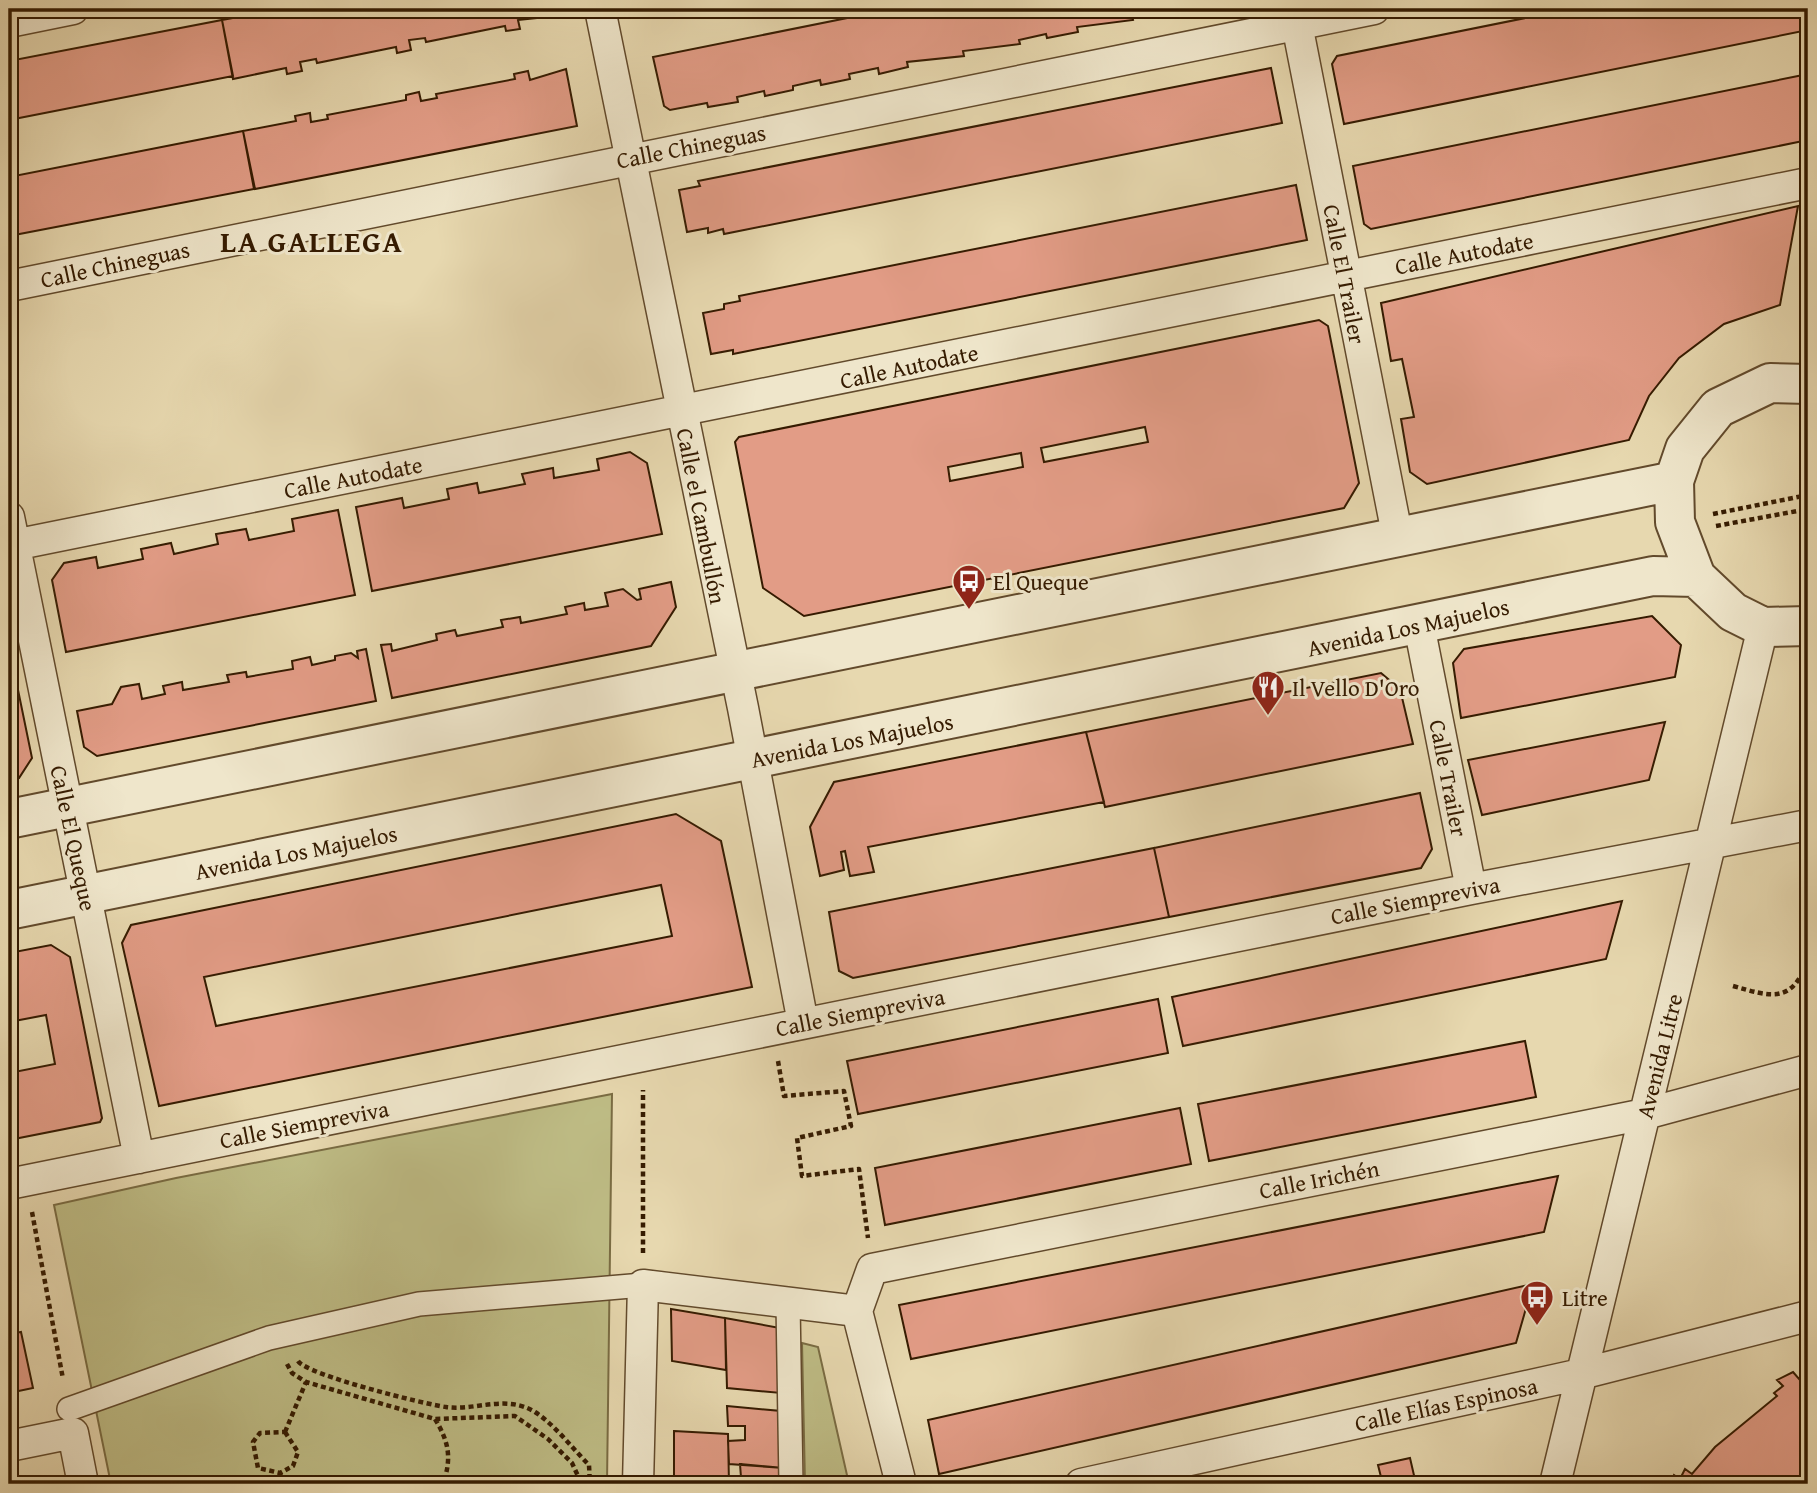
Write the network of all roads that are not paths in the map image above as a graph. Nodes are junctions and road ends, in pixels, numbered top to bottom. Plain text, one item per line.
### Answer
1 (73, 9) edge
2 (600, 9) edge
3 (1374, 9) edge
4 (1296, 16) edge
5 (9, 22) edge
6 (630, 159) junction
7 (1808, 183) edge
8 (1345, 277) junction
9 (9, 286) edge
10 (1808, 384) edge
11 (681, 412) junction
12 (1674, 481) junction
13 (10, 536) edge
14 (1398, 539) junction
15 (1696, 577) junction
16 (1419, 625) junction
17 (1808, 626) edge
18 (1763, 627) junction
19 (734, 673) junction
20 (752, 760) junction
21 (68, 807) junction
22 (9, 819) edge
23 (1808, 825) edge
24 (1711, 842) junction
25 (1471, 889) junction
26 (87, 895) junction
27 (9, 911) edge
28 (803, 1023) junction
29 (1808, 1070) edge
30 (1645, 1114) junction
31 (139, 1158) junction
32 (17, 1182) edge
33 (643, 1285) junction
34 (788, 1303) junction
35 (857, 1311) junction
36 (1808, 1316) edge
37 (1581, 1374) junction
38 (71, 1421) junction
39 (9, 1446) edge
40 (83, 1484) edge
41 (639, 1484) edge
42 (791, 1484) edge
43 (901, 1484) edge
44 (1081, 1484) edge
45 (1555, 1484) edge

1 - 5 street
2 - 6 street, Calle el Cambullón
3 - 4 street, Calle Chineguas
4 - 6 street, Calle Chineguas
4 - 8 street, Calle El Trailer
6 - 9 street, Calle Chineguas
6 - 11 street, Calle el Cambullón
7 - 8 street, Calle Autodate
8 - 11 street, Calle Autodate
8 - 14 street, Calle El Trailer
10 - 12 street
11 - 13 street, Calle Autodate
11 - 19 street, Calle el Cambullón
12 - 14 street
12 - 15 street
13 - 21 street, Calle El Queque
14 - 19 street
15 - 16 street, Avenida Los Majuelos
15 - 18 street
16 - 20 street, Avenida Los Majuelos
16 - 25 street, Calle Trailer
17 - 18 street
18 - 24 street, Avenida Litre
19 - 20 street, Calle el Cambullón
19 - 21 street
20 - 26 street, Avenida Los Majuelos
20 - 28 street, Calle el Cambullón
21 - 22 street
21 - 26 street, Calle El Queque
23 - 24 street, Calle Siempreviva
24 - 25 street, Calle Siempreviva
24 - 30 street, Avenida Litre
25 - 28 street, Calle Siempreviva
26 - 27 street, Avenida Los Majuelos
26 - 31 street, Calle El Queque
28 - 31 street, Calle Siempreviva
29 - 30 street, Calle Irichén
30 - 35 street, Calle Irichén
30 - 37 street, Avenida Litre
31 - 32 street, Calle Siempreviva
33 - 34 street
33 - 38 street
33 - 41 street
34 - 35 street
34 - 42 street
35 - 43 street
36 - 37 street, Calle Elías Espinosa
37 - 44 street, Calle Elías Espinosa
37 - 45 street, Avenida Litre
38 - 39 street
38 - 40 street

